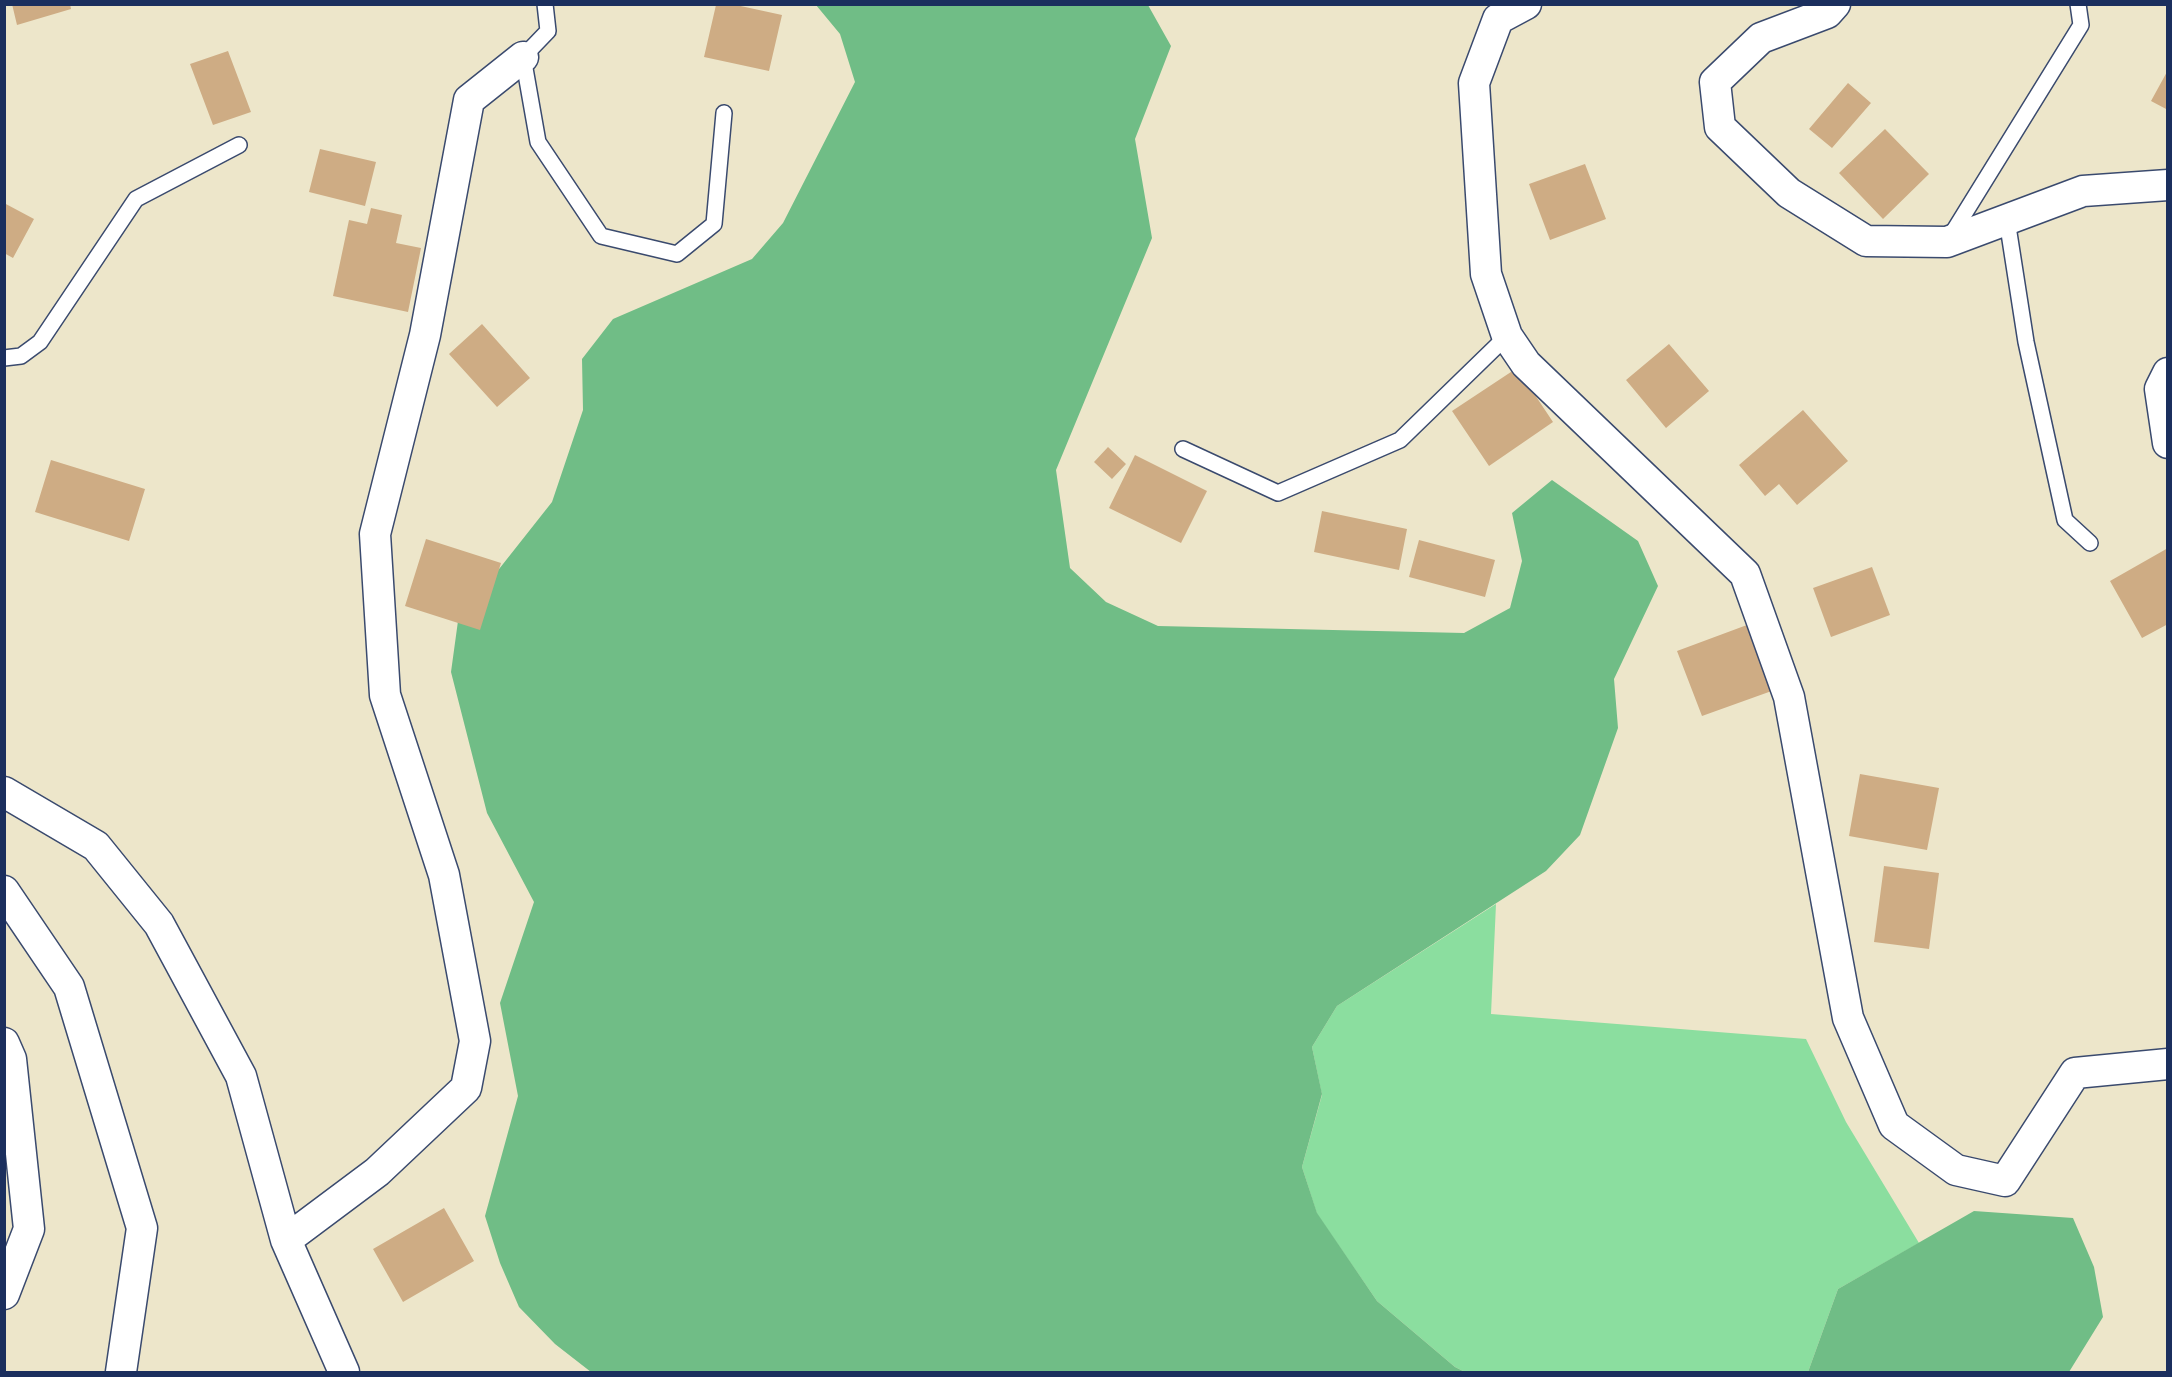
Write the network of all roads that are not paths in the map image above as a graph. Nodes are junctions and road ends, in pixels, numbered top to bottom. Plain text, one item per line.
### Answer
1 (545, 4) edge
2 (1526, 4) edge
3 (1836, 4) edge
4 (2078, 4) edge
5 (523, 57) junction
6 (724, 113) dead end
7 (239, 145) dead end
8 (2168, 185) edge
9 (2007, 220) junction
10 (1947, 242) junction
11 (1507, 336) junction
12 (4, 358) edge
13 (2168, 373) edge
14 (2167, 444) edge
15 (1183, 449) dead end
16 (2090, 543) dead end
17 (4, 792) edge
18 (4, 891) edge
19 (4, 1043) edge
20 (2168, 1064) edge
21 (286, 1240) junction
22 (4, 1294) edge
23 (121, 1372) edge
24 (344, 1372) edge

1 - 5 lane
2 - 11 street
3 - 10 street
4 - 10 lane
5 - 6 lane
5 - 21 street
7 - 12 lane
8 - 9 street
9 - 10 street
9 - 16 lane
11 - 15 lane
11 - 20 street
13 - 14 street
17 - 21 street
18 - 23 street
19 - 22 street
21 - 24 street

